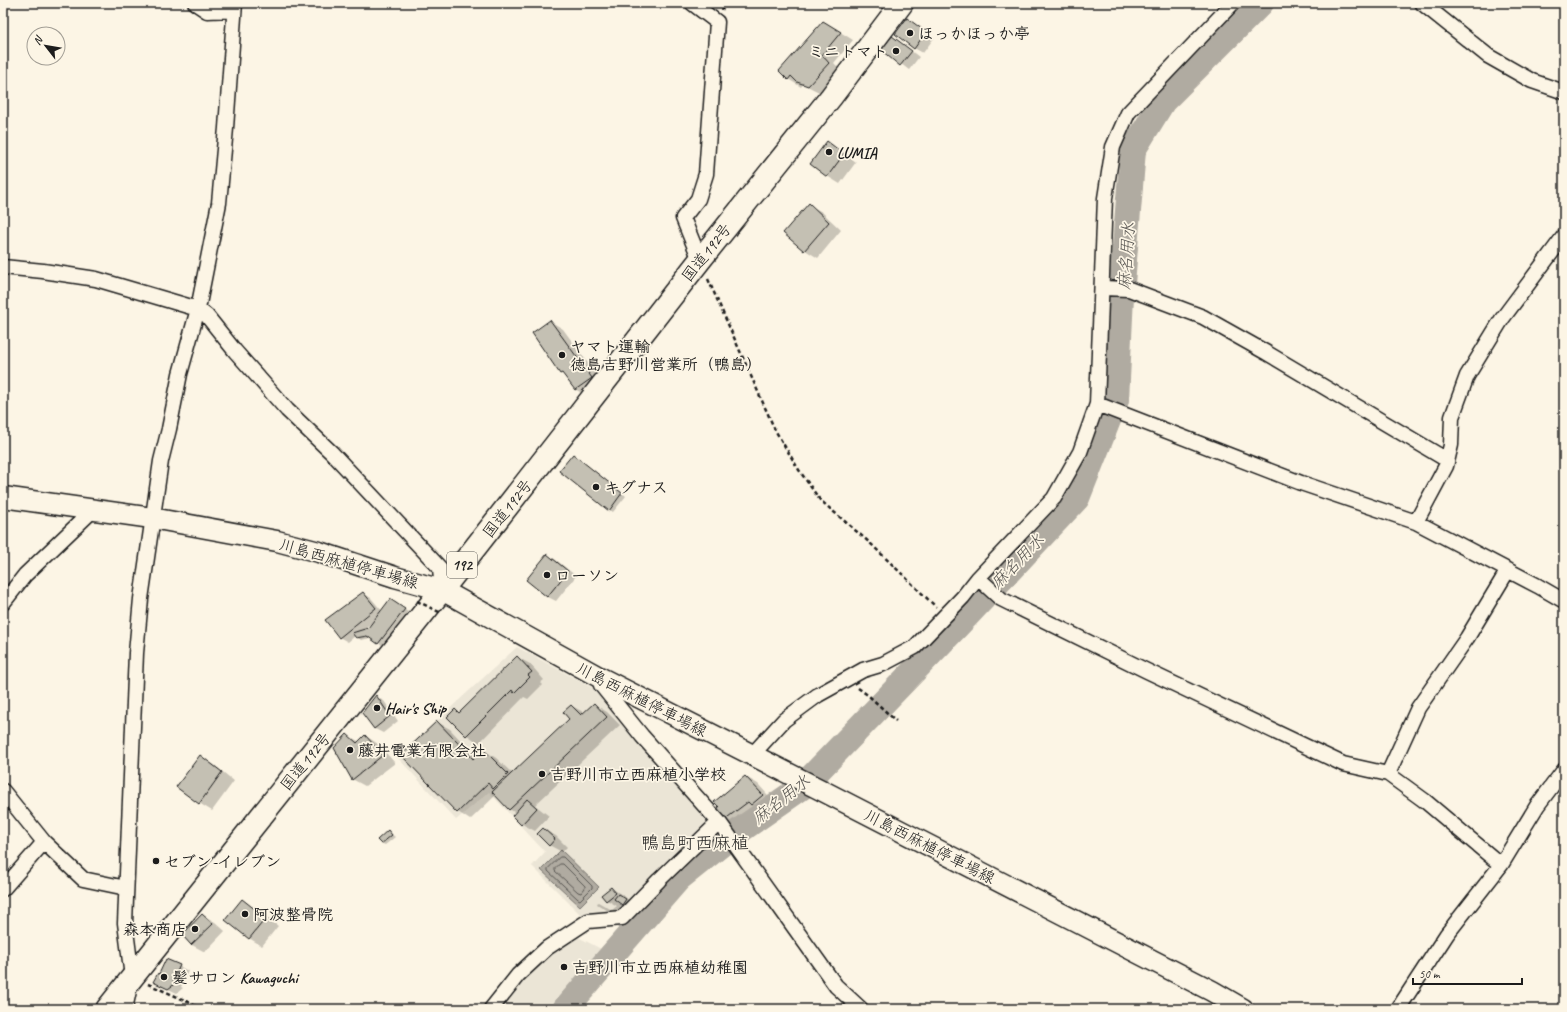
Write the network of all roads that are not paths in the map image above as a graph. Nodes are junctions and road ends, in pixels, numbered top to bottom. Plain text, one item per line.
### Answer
1 (194, 3) edge
2 (692, 3) edge
3 (902, 3) edge
4 (1233, 3) edge
5 (1422, 3) edge
6 (234, 7) edge
7 (1564, 92) edge
8 (1564, 236) edge
9 (700, 260) junction
10 (3, 267) edge
11 (1105, 288) junction
12 (198, 309) junction
13 (1097, 404) junction
14 (1448, 460) junction
15 (3, 497) edge
16 (93, 510) junction
17 (152, 518) junction
18 (1416, 522) junction
19 (1508, 570) junction
20 (978, 578) junction
21 (442, 590) junction
22 (1564, 601) edge
23 (3, 603) edge
24 (599, 677) junction
25 (752, 755) junction
26 (1563, 773) edge
27 (1388, 774) junction
28 (3, 791) edge
29 (720, 824) junction
30 (44, 842) junction
31 (1501, 865) junction
32 (126, 888) junction
33 (3, 889) edge
34 (132, 977) junction
35 (107, 1009) edge
36 (125, 1009) edge
37 (490, 1009) edge
38 (861, 1009) edge
39 (1243, 1009) edge
40 (1398, 1009) edge

1 - 6 street
2 - 9 street
3 - 9 highway, 国道192号 / 192
4 - 11 street
5 - 7 street
6 - 12 street
8 - 14 street
9 - 21 highway, 国道192号 / 192
10 - 12 street
11 - 13 street
11 - 14 street
12 - 17 street
12 - 21 street
13 - 18 street
13 - 20 street
14 - 18 street
15 - 16 main road, 川島西麻植停車場線
16 - 17 main road, 川島西麻植停車場線
16 - 23 street
17 - 21 main road, 川島西麻植停車場線
17 - 32 street
18 - 19 street
19 - 22 street
19 - 27 street
20 - 25 street
20 - 27 street
21 - 24 main road, 川島西麻植停車場線
21 - 34 highway, 国道192号 / 192
24 - 25 main road, 川島西麻植停車場線
24 - 29 street
25 - 39 main road, 川島西麻植停車場線
26 - 31 street
27 - 31 street
28 - 30 street
29 - 37 street
29 - 38 street
30 - 32 street
30 - 33 street
31 - 40 street
32 - 34 street
34 - 35 highway, 国道192号 / 192
34 - 36 street

